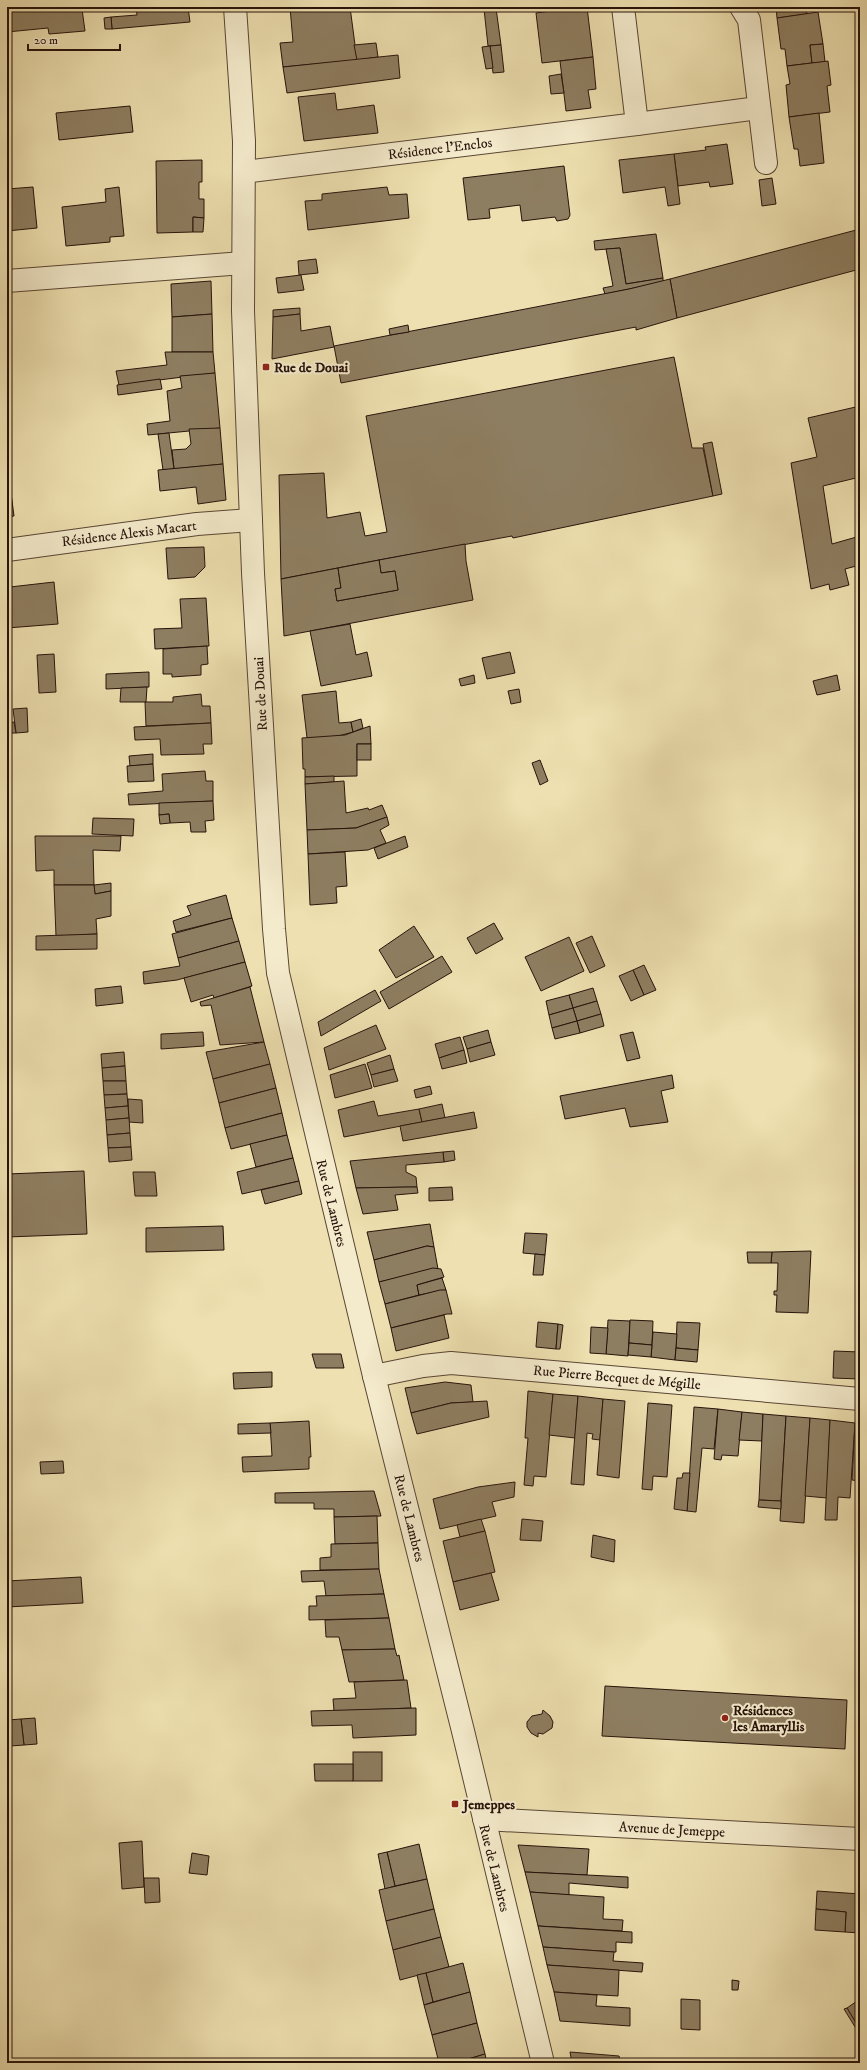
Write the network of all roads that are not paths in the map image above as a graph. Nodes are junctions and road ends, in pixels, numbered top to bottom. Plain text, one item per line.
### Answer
1 (235, 7) edge
2 (626, 7) edge
3 (741, 7) edge
4 (758, 108) junction
5 (637, 124) junction
6 (766, 163) dead end
7 (244, 172) junction
8 (243, 263) junction
9 (7, 281) edge
10 (251, 520) junction
11 (7, 550) edge
12 (278, 973) joint
13 (374, 1376) junction
14 (860, 1399) edge
15 (484, 1819) junction
16 (860, 1839) edge
17 (543, 2063) edge

1 - 7 street, Rue de Douai
2 - 5 street
3 - 4 street
4 - 5 street, Résidence l'Enclos
4 - 6 street
5 - 7 street, Résidence l'Enclos
7 - 8 street, Rue de Douai
8 - 9 street
8 - 10 street, Rue de Douai
10 - 11 street, Résidence Alexis Macart
10 - 12 street, Rue de Douai
12 - 13 street, Rue de Lambres
13 - 14 street, Rue Pierre Becquet de Mégille
13 - 15 street, Rue de Lambres
15 - 16 street, Avenue de Jemeppe
15 - 17 street, Rue de Lambres

